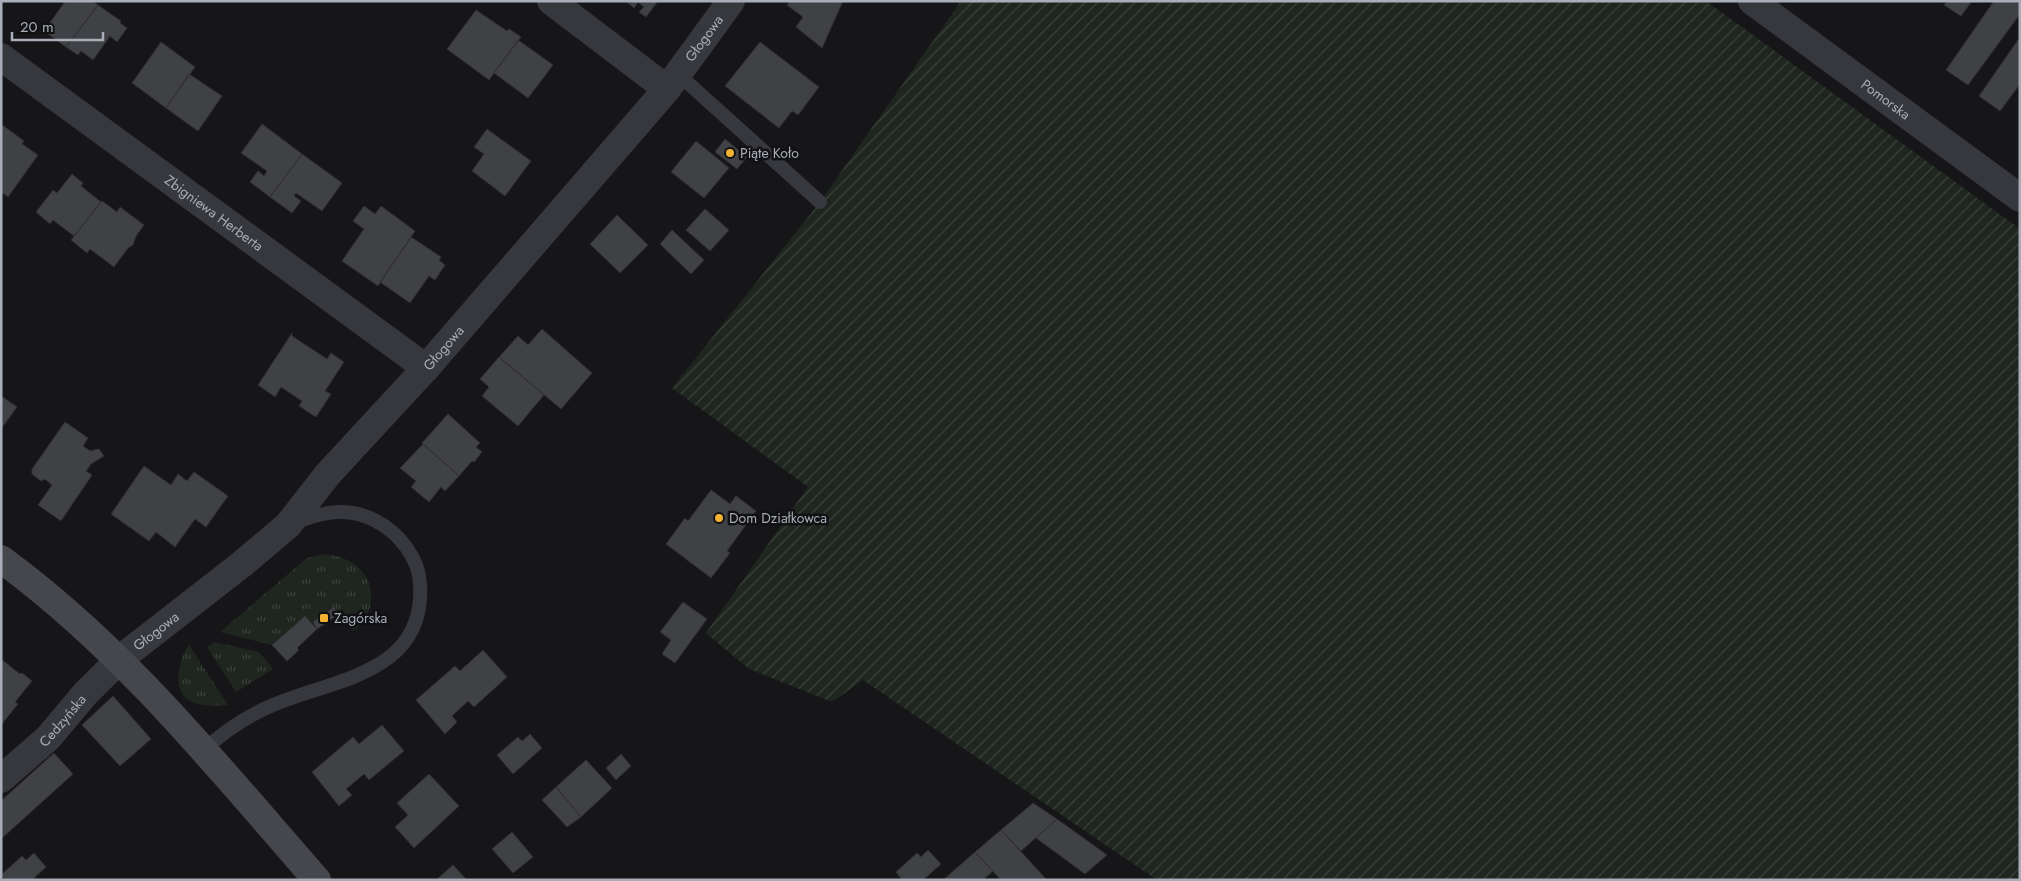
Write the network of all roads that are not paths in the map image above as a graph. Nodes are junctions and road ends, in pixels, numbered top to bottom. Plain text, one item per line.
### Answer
1 (551, 1) edge
2 (731, 1) edge
3 (1752, 1) edge
4 (1, 57) edge
5 (673, 81) junction
6 (2020, 198) edge
7 (820, 202) dead end
8 (426, 368) junction
9 (288, 524) junction
10 (1, 559) edge
11 (120, 659) junction
12 (204, 750) junction
13 (1, 779) edge
14 (317, 880) edge

1 - 5 street
2 - 5 street, Głogowa
3 - 6 street, Pomorska
4 - 8 street, Zbigniewa Herberta
5 - 7 lane
5 - 8 street, Głogowa
8 - 9 street, Głogowa
9 - 11 street, Głogowa
9 - 12 lane
10 - 11 street
11 - 12 street
11 - 13 street, Cedzyńska
12 - 14 street

